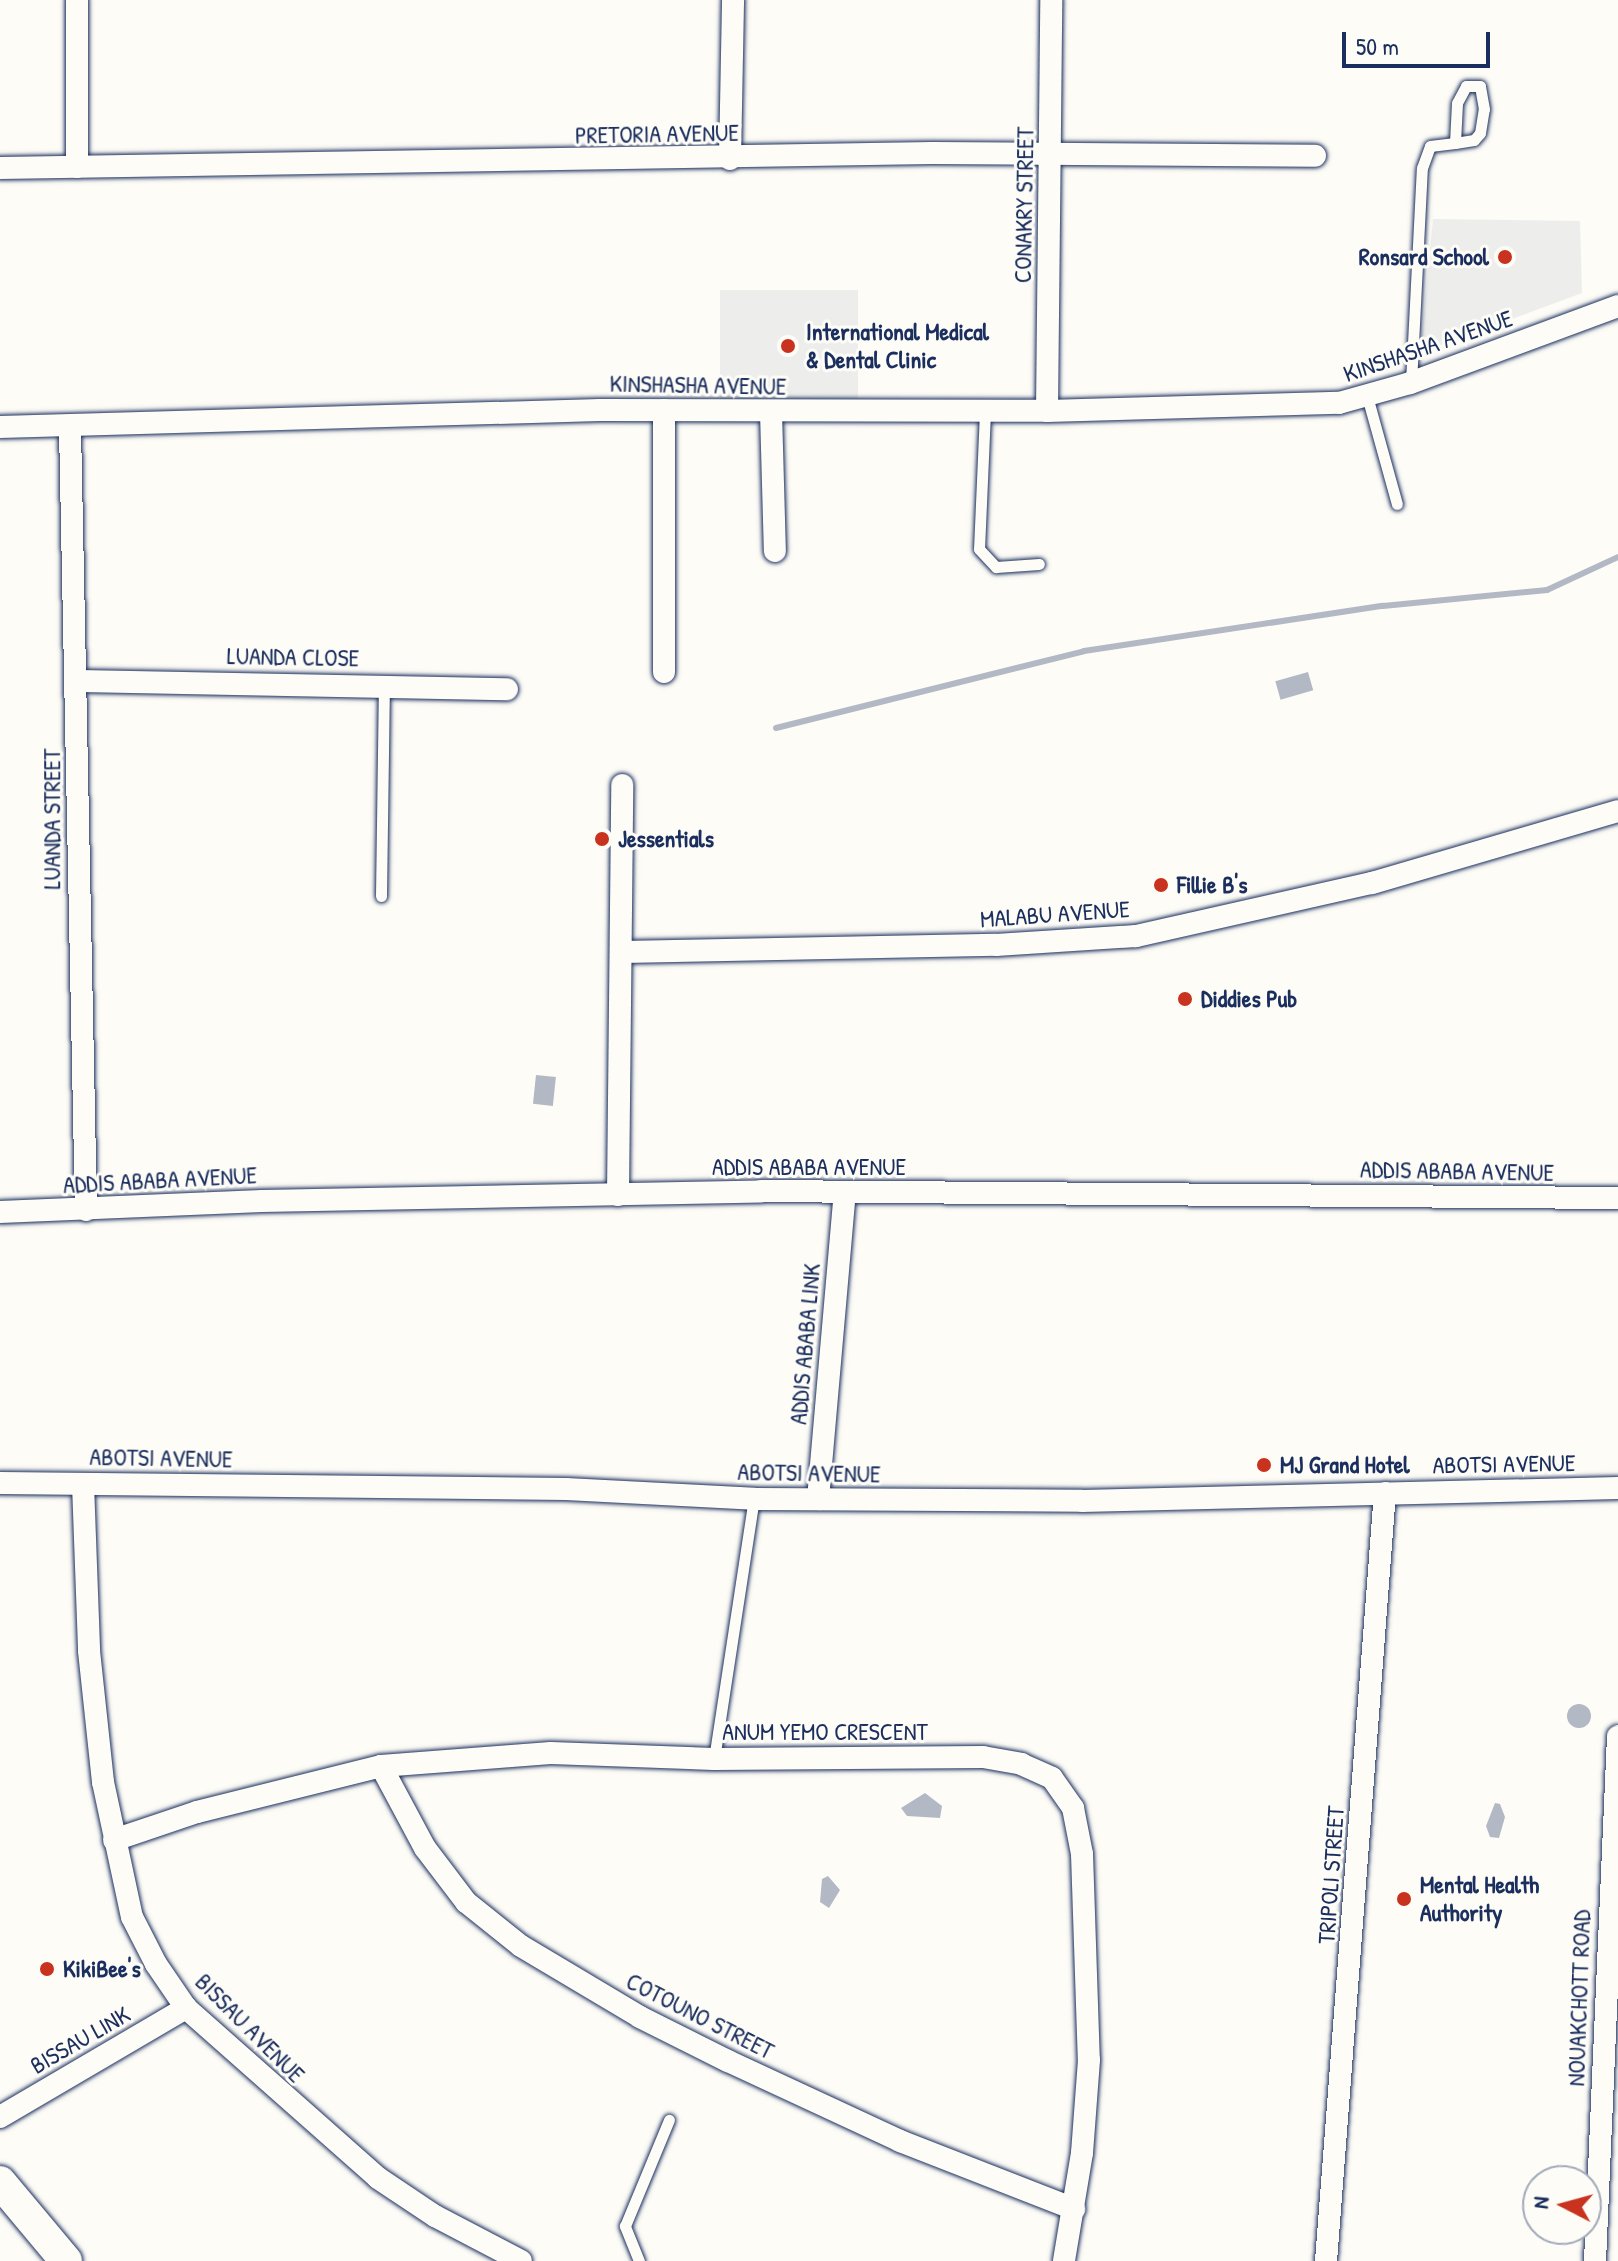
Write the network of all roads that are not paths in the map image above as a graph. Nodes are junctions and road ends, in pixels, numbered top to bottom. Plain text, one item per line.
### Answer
1 (77, 0) edge
2 (733, 0) edge
3 (1051, 0) edge
4 (1455, 143) junction
5 (1051, 155) junction
6 (1315, 156) dead end
7 (730, 159) junction
8 (77, 167) junction
9 (0, 168) edge
10 (1618, 306) edge
11 (1410, 383) junction
12 (1367, 396) junction
13 (664, 410) junction
14 (1047, 411) junction
15 (771, 412) junction
16 (985, 412) junction
17 (0, 427) edge
18 (70, 428) junction
19 (1397, 504) dead end
20 (775, 551) dead end
21 (1039, 564) dead end
22 (664, 672) dead end
23 (78, 681) junction
24 (384, 684) junction
25 (507, 689) dead end
26 (622, 785) dead end
27 (1618, 811) edge
28 (381, 896) dead end
29 (623, 952) junction
30 (845, 1193) junction
31 (618, 1195) junction
32 (1618, 1198) edge
33 (86, 1210) junction
34 (0, 1212) edge
35 (0, 1483) edge
36 (83, 1484) junction
37 (1618, 1488) edge
38 (1385, 1493) junction
39 (754, 1499) junction
40 (818, 1499) junction
41 (1618, 1737) edge
42 (714, 1759) junction
43 (381, 1766) junction
44 (114, 1840) junction
45 (186, 2008) junction
46 (0, 2117) edge
47 (669, 2120) dead end
48 (0, 2182) edge
49 (1074, 2209) junction
50 (66, 2261) edge
51 (521, 2261) edge
52 (639, 2261) edge
53 (1064, 2261) edge
54 (1326, 2261) edge
55 (1595, 2261) edge

1 - 8 street
2 - 7 street
3 - 5 street, CONAKRY STREET
4 - 4 lane
4 - 11 lane
5 - 6 street, PRETORIA AVENUE
5 - 7 street, PRETORIA AVENUE
5 - 14 street, CONAKRY STREET
7 - 8 street, PRETORIA AVENUE
8 - 9 street, PRETORIA AVENUE
10 - 11 street, KINSHASHA AVENUE
11 - 12 street, KINSHASHA AVENUE
12 - 14 street, KINSHASHA AVENUE
12 - 19 lane
13 - 15 street, KINSHASHA AVENUE
13 - 18 street, KINSHASHA AVENUE
13 - 22 street
14 - 16 street, KINSHASHA AVENUE
15 - 16 street, KINSHASHA AVENUE
15 - 20 street
16 - 21 lane
17 - 18 street, KINSHASHA AVENUE
18 - 23 street, LUANDA STREET
23 - 24 street, LUANDA CLOSE
23 - 33 street, LUANDA STREET
24 - 25 street, LUANDA CLOSE
24 - 28 lane
26 - 29 street
27 - 29 street, MALABU AVENUE
29 - 31 street
30 - 31 street, ADDIS ABABA AVENUE
30 - 32 street, ADDIS ABABA AVENUE
30 - 40 street, ADDIS ABABA LINK
31 - 33 street, ADDIS ABABA AVENUE
33 - 34 street, ADDIS ABABA AVENUE
35 - 36 street, ABOTSI AVENUE
36 - 39 street, ABOTSI AVENUE
36 - 44 street, BISSAU AVENUE
37 - 38 street, ABOTSI AVENUE
38 - 40 street, ABOTSI AVENUE
38 - 54 street, TRIPOLI STREET
39 - 40 street, ABOTSI AVENUE
39 - 42 lane
41 - 55 street, NOUAKCHOTT ROAD
42 - 43 street, ANUM YEMO CRESCENT
42 - 49 street, ANUM YEMO CRESCENT
43 - 44 street, ANUM YEMO CRESCENT
43 - 49 street, COTOUNO STREET
44 - 45 street, BISSAU AVENUE
45 - 46 street, BISSAU LINK
45 - 51 street, BISSAU AVENUE
47 - 52 lane
48 - 50 street
49 - 53 street, ANUM YEMO CRESCENT

